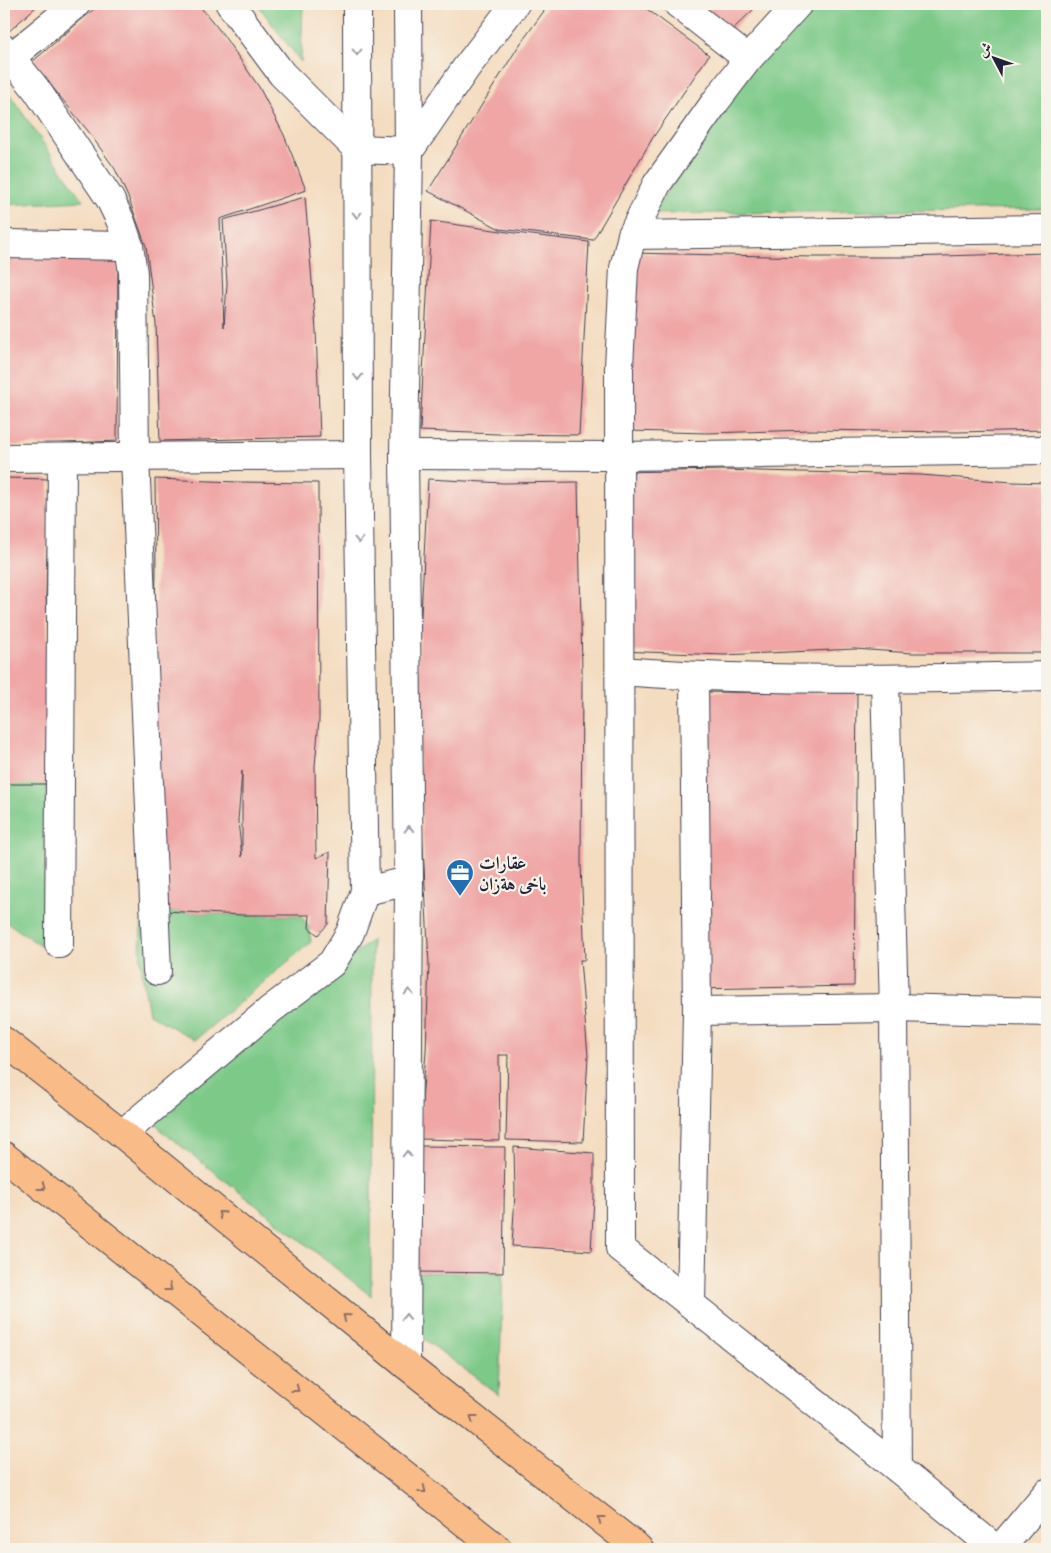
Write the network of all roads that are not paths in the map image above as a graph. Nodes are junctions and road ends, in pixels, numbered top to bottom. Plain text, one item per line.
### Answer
1 (76, 4) edge
2 (230, 4) edge
3 (357, 4) edge
4 (408, 4) edge
5 (515, 4) edge
6 (678, 4) edge
7 (798, 4) edge
8 (7, 53) edge
9 (748, 59) junction
10 (357, 149) junction
11 (410, 151) junction
12 (1047, 228) edge
13 (632, 235) junction
14 (4, 244) edge
15 (128, 246) junction
16 (1047, 450) edge
17 (358, 455) junction
18 (404, 455) junction
19 (619, 456) junction
20 (135, 457) junction
21 (4, 458) edge
22 (62, 458) junction
23 (620, 671) junction
24 (1047, 676) edge
25 (694, 677) junction
26 (885, 680) junction
27 (409, 881) junction
28 (365, 891) junction
29 (59, 944) dead end
30 (157, 971) dead end
31 (894, 1008) junction
32 (697, 1011) junction
33 (1047, 1012) edge
34 (4, 1042) edge
35 (122, 1134) junction
36 (4, 1156) edge
37 (691, 1303) junction
38 (406, 1365) junction
39 (897, 1468) junction
40 (1047, 1493) edge
41 (498, 1549) edge
42 (639, 1549) edge
43 (996, 1549) edge
44 (1000, 1549) edge

1 - 8 street
2 - 10 street
3 -> 10 street
4 - 11 street
5 - 11 street
6 - 9 street
7 - 9 street
8 - 15 street
9 - 13 street
10 - 11 street
10 -> 17 street
11 - 18 street
12 - 13 street
13 - 19 street
14 - 15 street
15 - 20 street
16 - 19 street
17 - 20 street
17 -> 28 street
18 - 19 street
27 -> 18 street
19 - 23 street
20 - 22 street
20 - 30 street
21 - 22 street
22 - 29 street
23 - 25 street
23 - 37 street
24 - 26 street
25 - 26 street
25 - 32 street
26 - 31 street
27 - 28 street
38 -> 27 street
28 - 35 street
31 - 32 street
31 - 33 street
31 - 39 street
32 - 37 street
34 - 35 main road
38 -> 35 main road
36 -> 41 main road
37 - 39 street
42 -> 38 main road
39 - 43 street
40 - 44 street

